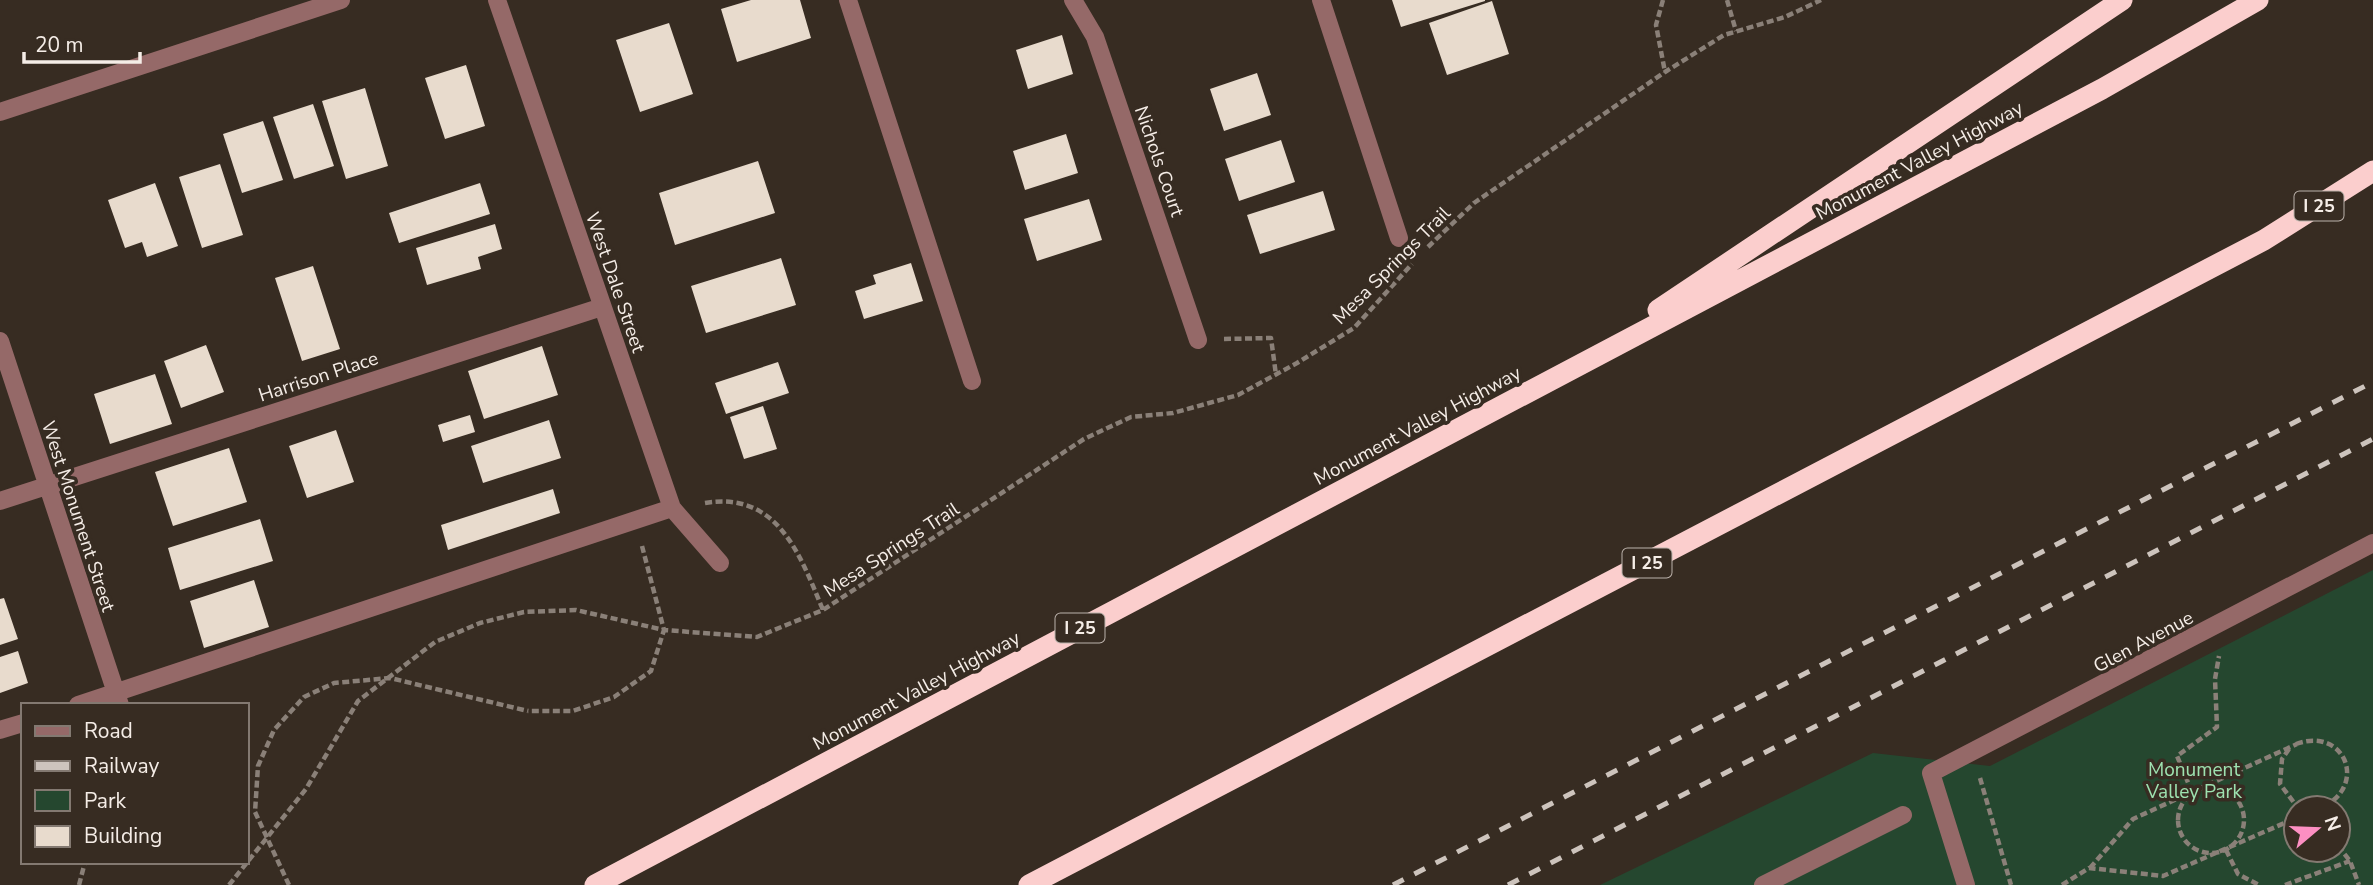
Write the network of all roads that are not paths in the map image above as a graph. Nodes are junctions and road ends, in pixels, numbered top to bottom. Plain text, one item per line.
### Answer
1 (341, 0) edge
2 (497, 0) edge
3 (848, 0) edge
4 (1073, 0) edge
5 (1321, 0) edge
6 (2122, 0) edge
7 (2258, 0) edge
8 (0, 113) edge
9 (2373, 171) edge
10 (2373, 187) edge
11 (1399, 238) dead end
12 (2264, 240) junction
13 (602, 307) junction
14 (1198, 340) road end
15 (0, 341) edge
16 (1566, 372) junction
17 (972, 381) dead end
18 (46, 486) junction
19 (0, 501) edge
20 (671, 509) junction
21 (2373, 543) edge
22 (720, 563) dead end
23 (118, 699) edge
24 (91, 703) edge
25 (21, 724) edge
26 (0, 730) edge
27 (1903, 815) dead end
28 (594, 885) edge
29 (1029, 885) edge
30 (1763, 885) edge
31 (1966, 885) edge

1 - 8 street
2 - 13 street, West Dale Street
3 - 17 street
4 - 14 street, Nichols Court
5 - 11 street
6 - 16 highway
7 - 16 highway, Monument Valley Highway / I 25
9 - 12 highway, I 25
10 - 12 highway
12 - 29 highway, I 25
13 - 18 street, Harrison Place
13 - 20 street, West Dale Street
15 - 18 street, West Monument Street
16 - 28 highway, Monument Valley Highway / I 25
18 - 19 street, Harrison Place
18 - 23 street, West Monument Street
20 - 22 street, West Dale Street
20 - 23 street
21 - 31 street, Glen Avenue
23 - 24 street
25 - 26 street
27 - 30 street

